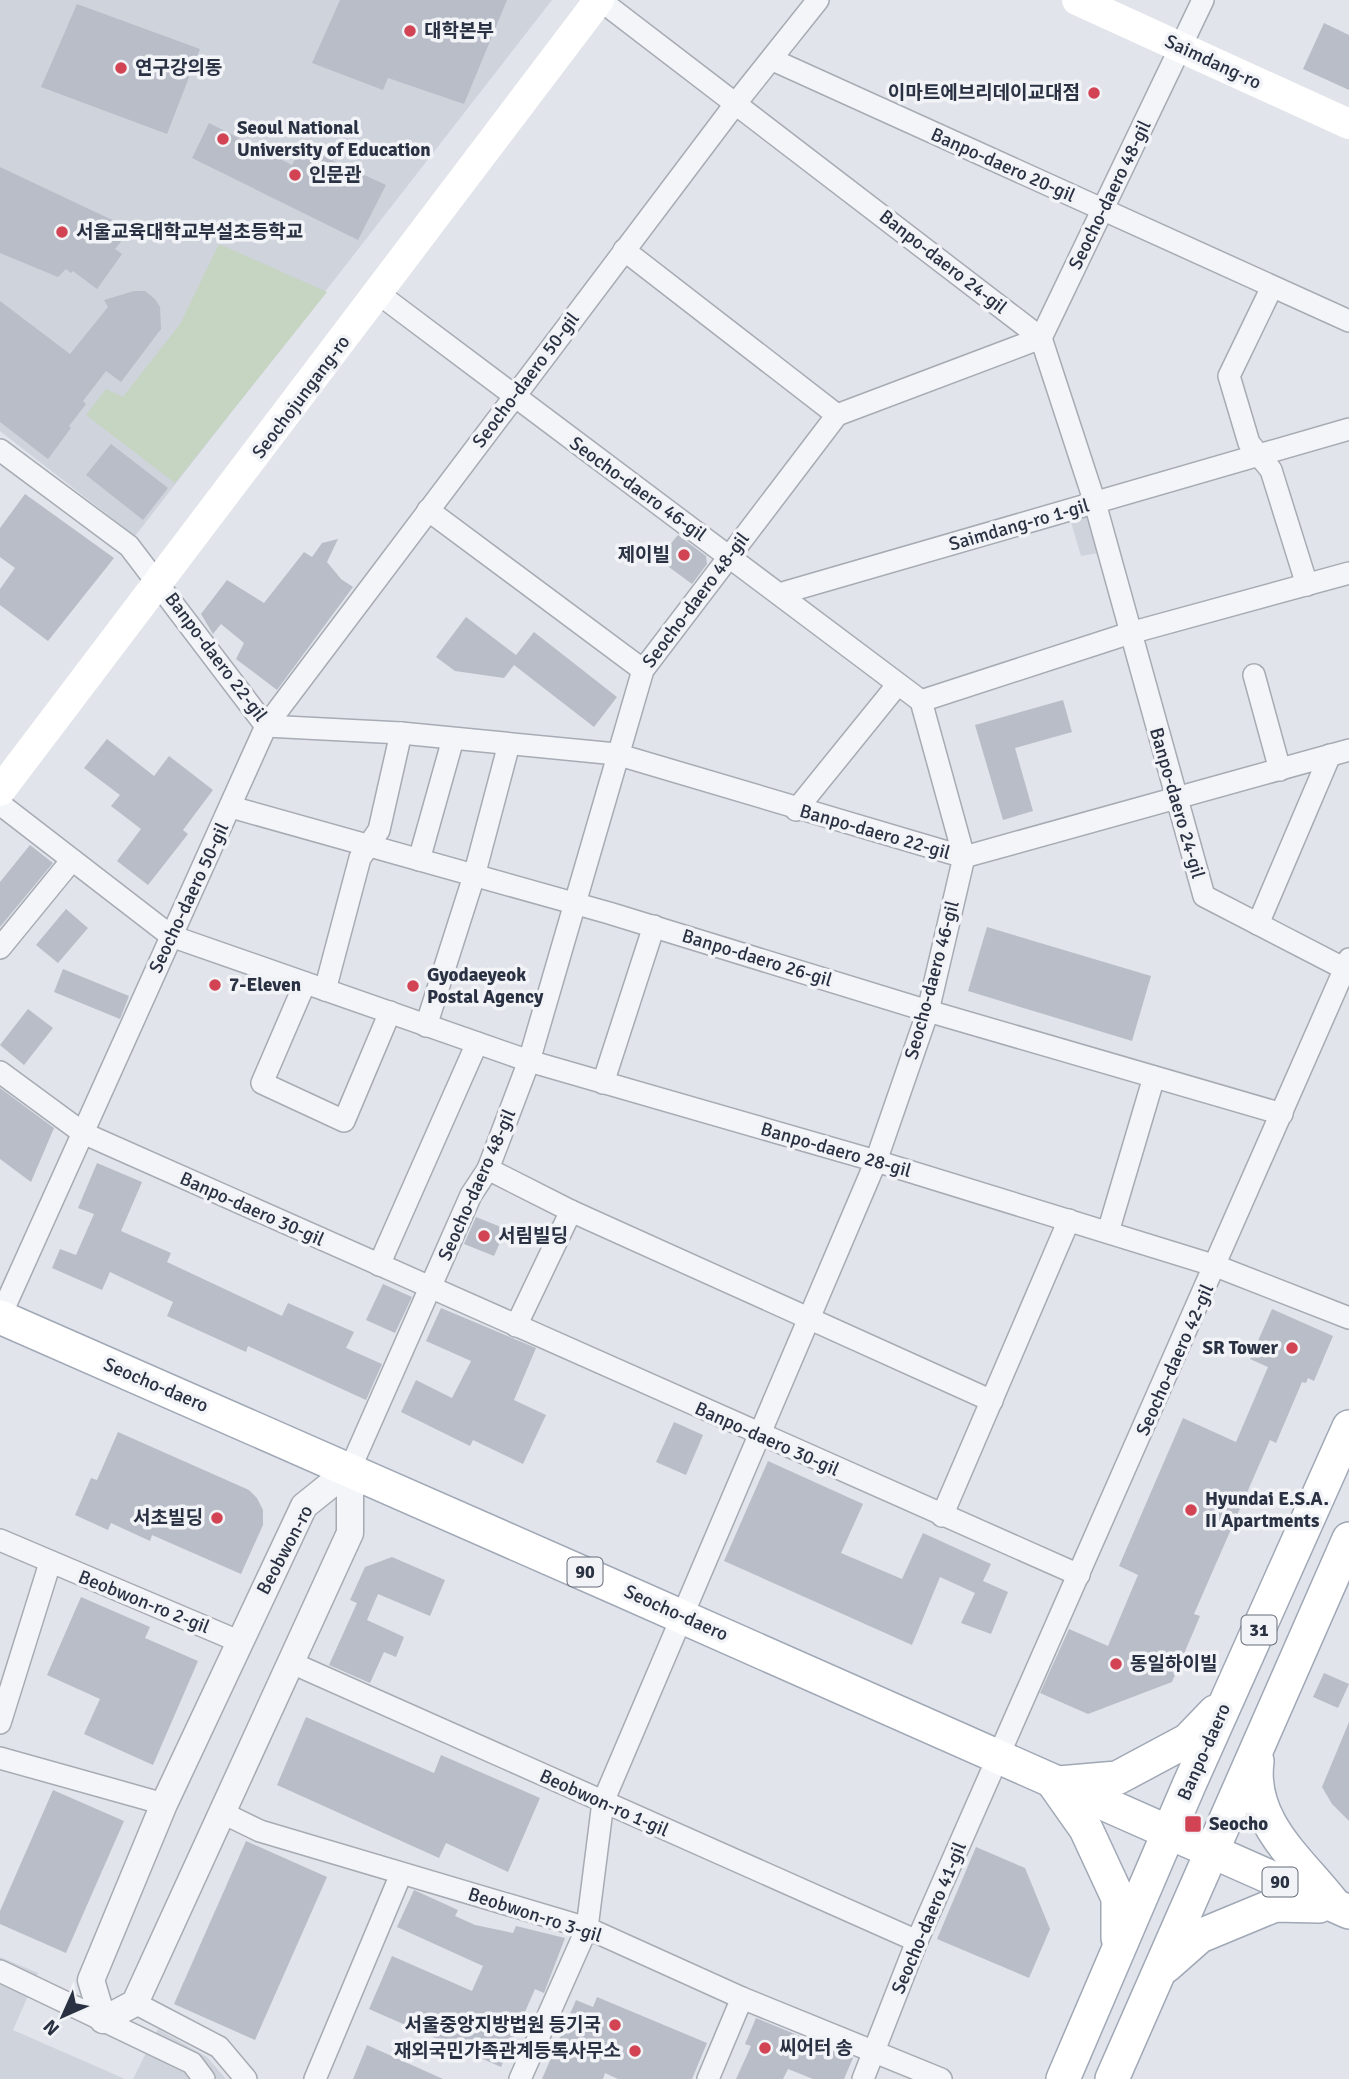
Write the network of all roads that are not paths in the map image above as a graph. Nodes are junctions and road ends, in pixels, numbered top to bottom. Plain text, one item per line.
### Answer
1 (599, 0) edge
2 (818, 0) edge
3 (1077, 0) edge
4 (1203, 0) edge
5 (1182, 48) junction
6 (773, 60) junction
7 (736, 103) junction
8 (1349, 124) edge
9 (1103, 210) junction
10 (624, 250) junction
11 (1272, 287) junction
12 (379, 294) junction
13 (1349, 321) edge
14 (1041, 338) junction
15 (512, 398) junction
16 (837, 415) junction
17 (1349, 429) edge
18 (1259, 456) junction
19 (4, 462) edge
20 (1095, 503) junction
21 (428, 510) junction
22 (729, 555) junction
23 (1349, 573) edge
24 (160, 583) junction
25 (1307, 584) junction
26 (779, 594) junction
27 (1130, 632) junction
28 (643, 670) junction
29 (1254, 675) dead end
30 (898, 684) junction
31 (921, 701) junction
32 (267, 726) junction
33 (401, 733) junction
34 (453, 739) junction
35 (509, 744) junction
36 (1340, 752) edge
37 (616, 754) junction
38 (1280, 770) junction
39 (0, 790) edge
40 (1175, 800) junction
41 (0, 804) edge
42 (231, 807) junction
43 (796, 810) junction
44 (370, 846) junction
45 (964, 857) junction
46 (72, 860) junction
47 (419, 860) junction
48 (474, 876) junction
49 (574, 904) junction
50 (1258, 924) junction
51 (654, 926) junction
52 (171, 936) junction
53 (0, 948) edge
54 (1348, 967) edge
55 (315, 986) junction
56 (928, 1011) junction
57 (390, 1013) junction
58 (426, 1026) junction
59 (477, 1043) junction
60 (529, 1061) junction
61 (0, 1072) edge
62 (1154, 1077) junction
63 (603, 1083) junction
64 (1282, 1114) junction
65 (83, 1133) junction
66 (876, 1161) junction
67 (488, 1169) junction
68 (571, 1211) junction
69 (1069, 1220) junction
70 (1108, 1232) junction
71 (379, 1265) junction
72 (1216, 1266) junction
73 (431, 1287) junction
74 (0, 1317) edge
75 (810, 1317) junction
76 (1349, 1318) edge
77 (516, 1326) junction
78 (992, 1401) junction
79 (1349, 1427) edge
80 (759, 1436) junction
81 (350, 1469) junction
82 (942, 1516) junction
83 (1349, 1539) edge
84 (0, 1541) edge
85 (50, 1563) junction
86 (1079, 1575) junction
87 (682, 1615) junction
88 (238, 1641) junction
89 (292, 1664) junction
90 (1229, 1697) junction
91 (0, 1723) edge
92 (1258, 1747) junction
93 (0, 1758) edge
94 (998, 1759) junction
95 (1053, 1783) junction
96 (603, 1802) junction
97 (164, 1804) junction
98 (223, 1813) junction
99 (1168, 1834) junction
100 (1212, 1852) junction
101 (401, 1874) junction
102 (1342, 1910) edge
103 (587, 1928) junction
104 (917, 1941) junction
105 (1117, 1952) junction
106 (0, 1971) edge
107 (1159, 1972) junction
108 (742, 1998) junction
109 (135, 2003) junction
110 (103, 2020) junction
111 (874, 2054) junction
112 (204, 2079) edge
113 (246, 2079) edge
114 (314, 2079) edge
115 (520, 2079) edge
116 (708, 2079) edge
117 (863, 2079) edge
118 (941, 2079) edge
119 (1063, 2079) edge
120 (1112, 2079) edge

1 - 7 street, Banpo-daero 24-gil
1 - 12 main road, Seochojungang-ro
2 - 6 street, Seocho-daero 50-gil
3 - 5 main road, Saimdang-ro
4 - 5 street, Seocho-daero 48-gil
5 - 8 main road, Saimdang-ro
5 - 9 street, Seocho-daero 48-gil
6 - 7 street, Seocho-daero 50-gil
6 - 9 street, Banpo-daero 20-gil
7 - 10 street, Seocho-daero 50-gil
7 - 14 street, Banpo-daero 24-gil
9 - 11 street, Banpo-daero 20-gil
9 - 14 street, Seocho-daero 48-gil
10 - 15 street, Seocho-daero 50-gil
10 - 16 street
11 - 13 street, Banpo-daero 20-gil
11 - 18 street
12 - 15 street, Seocho-daero 46-gil
12 - 24 main road, Seochojungang-ro
14 - 16 street
14 - 20 street, Banpo-daero 24-gil
15 - 21 street, Seocho-daero 50-gil
15 - 22 street, Seocho-daero 46-gil
16 - 22 street, Seocho-daero 48-gil
17 - 18 street, Saimdang-ro 1-gil
18 - 20 street, Saimdang-ro 1-gil
18 - 25 street
19 - 24 street, Banpo-daero 22-gil
20 - 26 street, Saimdang-ro 1-gil
20 - 27 street, Banpo-daero 24-gil
21 - 28 street
21 - 32 street, Seocho-daero 50-gil
22 - 26 street, Seocho-daero 46-gil
22 - 28 street, Seocho-daero 48-gil
23 - 25 street
24 - 32 street, Banpo-daero 22-gil
24 - 39 main road, Seochojungang-ro
25 - 27 street
26 - 30 street, Seocho-daero 46-gil
27 - 31 street
27 - 40 street, Banpo-daero 24-gil
28 - 37 street, Seocho-daero 48-gil
29 - 38 street
30 - 31 street, Seocho-daero 46-gil
30 - 43 street
31 - 45 street, Seocho-daero 46-gil
32 - 33 street, Banpo-daero 22-gil
32 - 42 street, Seocho-daero 50-gil
33 - 34 street, Banpo-daero 22-gil
33 - 44 street
34 - 35 street, Banpo-daero 22-gil
34 - 47 street
35 - 37 street, Banpo-daero 22-gil
35 - 48 street
36 - 38 street, Banpo-daero 22-gil
36 - 50 street, Banpo-daero 22-gil
37 - 43 street, Banpo-daero 22-gil
37 - 49 street, Seocho-daero 48-gil
38 - 40 street, Banpo-daero 22-gil
40 - 45 street, Banpo-daero 22-gil
40 - 50 street, Banpo-daero 24-gil
41 - 46 street, Banpo-daero 28-gil
42 - 44 street, Banpo-daero 26-gil
42 - 52 street, Seocho-daero 50-gil
43 - 45 street, Banpo-daero 22-gil
44 - 47 street, Banpo-daero 26-gil
44 - 55 street
45 - 56 street, Seocho-daero 46-gil
46 - 52 street, Banpo-daero 28-gil
46 - 53 street
47 - 48 street, Banpo-daero 26-gil
48 - 49 street, Banpo-daero 26-gil
48 - 58 street
49 - 51 street, Banpo-daero 26-gil
49 - 60 street, Seocho-daero 48-gil
50 - 54 street, Banpo-daero 24-gil
51 - 56 street, Banpo-daero 26-gil
51 - 63 street
52 - 55 street, Banpo-daero 28-gil
52 - 65 street, Seocho-daero 50-gil
54 - 64 street, Seocho-daero 42-gil
55 - 57 street, Banpo-daero 28-gil
55 - 57 street
56 - 62 street, Banpo-daero 26-gil
56 - 66 street, Seocho-daero 46-gil
57 - 58 street, Banpo-daero 28-gil
58 - 59 street, Banpo-daero 28-gil
59 - 60 street, Banpo-daero 28-gil
59 - 71 street
60 - 63 street, Banpo-daero 28-gil
60 - 67 street, Seocho-daero 48-gil
61 - 65 street, Banpo-daero 30-gil
62 - 64 street, Banpo-daero 26-gil
62 - 70 street
63 - 66 street, Banpo-daero 28-gil
64 - 72 street, Seocho-daero 42-gil
65 - 71 street, Banpo-daero 30-gil
65 - 74 street, Seocho-daero 50-gil
66 - 69 street, Banpo-daero 28-gil
66 - 75 street, Seocho-daero 46-gil
67 - 68 street
67 - 73 street, Seocho-daero 48-gil
68 - 75 street
68 - 77 street
69 - 70 street, Banpo-daero 28-gil
69 - 78 street
70 - 72 street, Banpo-daero 28-gil
71 - 73 street, Banpo-daero 30-gil
72 - 76 street, Banpo-daero 28-gil
72 - 86 street, Seocho-daero 42-gil
73 - 77 street, Banpo-daero 30-gil
73 - 81 street, Seocho-daero 48-gil
74 - 81 main road, Seocho-daero / 90
75 - 78 street
75 - 80 street, Seocho-daero 46-gil
77 - 80 street, Banpo-daero 30-gil
78 - 82 street
79 - 90 main road, Banpo-daero / 31
80 - 82 street, Banpo-daero 30-gil
80 - 87 street, Seocho-daero 46-gil
81 - 87 main road, Seocho-daero / 90
81 - 88 street, Beobwon-ro
81 - 89 street
82 - 86 street, Banpo-daero 30-gil
83 - 92 main road, 31
84 - 85 street, Beobwon-ro 2-gil
85 - 88 street, Beobwon-ro 2-gil
85 - 91 street
86 - 94 street, Seocho-daero 42-gil
87 - 94 main road, Seocho-daero / 90
87 - 96 street, Seocho-daero 46-gil
88 - 97 street, Beobwon-ro
89 - 96 street, Beobwon-ro 1-gil
89 - 98 street
90 - 95 main road
90 - 99 main road, Banpo-daero / 31
92 - 100 main road, 31
92 - 102 main road
93 - 97 street
94 - 95 main road, Seocho-daero / 90
94 - 104 street, Seocho-daero 41-gil
95 - 99 main road, Seocho-daero / 90
95 - 105 main road
96 - 103 street, Seocho-daero 46-gil
96 - 104 street, Beobwon-ro 1-gil
97 - 110 street, Beobwon-ro
98 - 101 street, Beobwon-ro 3-gil
98 - 109 street
99 - 100 main road, Seocho-daero / 90
99 - 105 main road, Banpo-daero / 31
100 - 102 main road, Seocho-daero / 90
100 - 107 main road, 31
101 - 103 street, Beobwon-ro 3-gil
101 - 114 street
102 - 107 main road
103 - 108 street, Beobwon-ro 3-gil
103 - 115 street, Seocho-daero 46-gil
104 - 111 street, Seocho-daero 41-gil
105 - 119 main road, Banpo-daero / 31
106 - 110 street
107 - 120 main road, 31
108 - 111 street, Beobwon-ro 3-gil
108 - 116 street
109 - 110 street
109 - 113 street
110 - 112 street
111 - 117 street, Seocho-daero 41-gil
111 - 118 street, Beobwon-ro 3-gil

